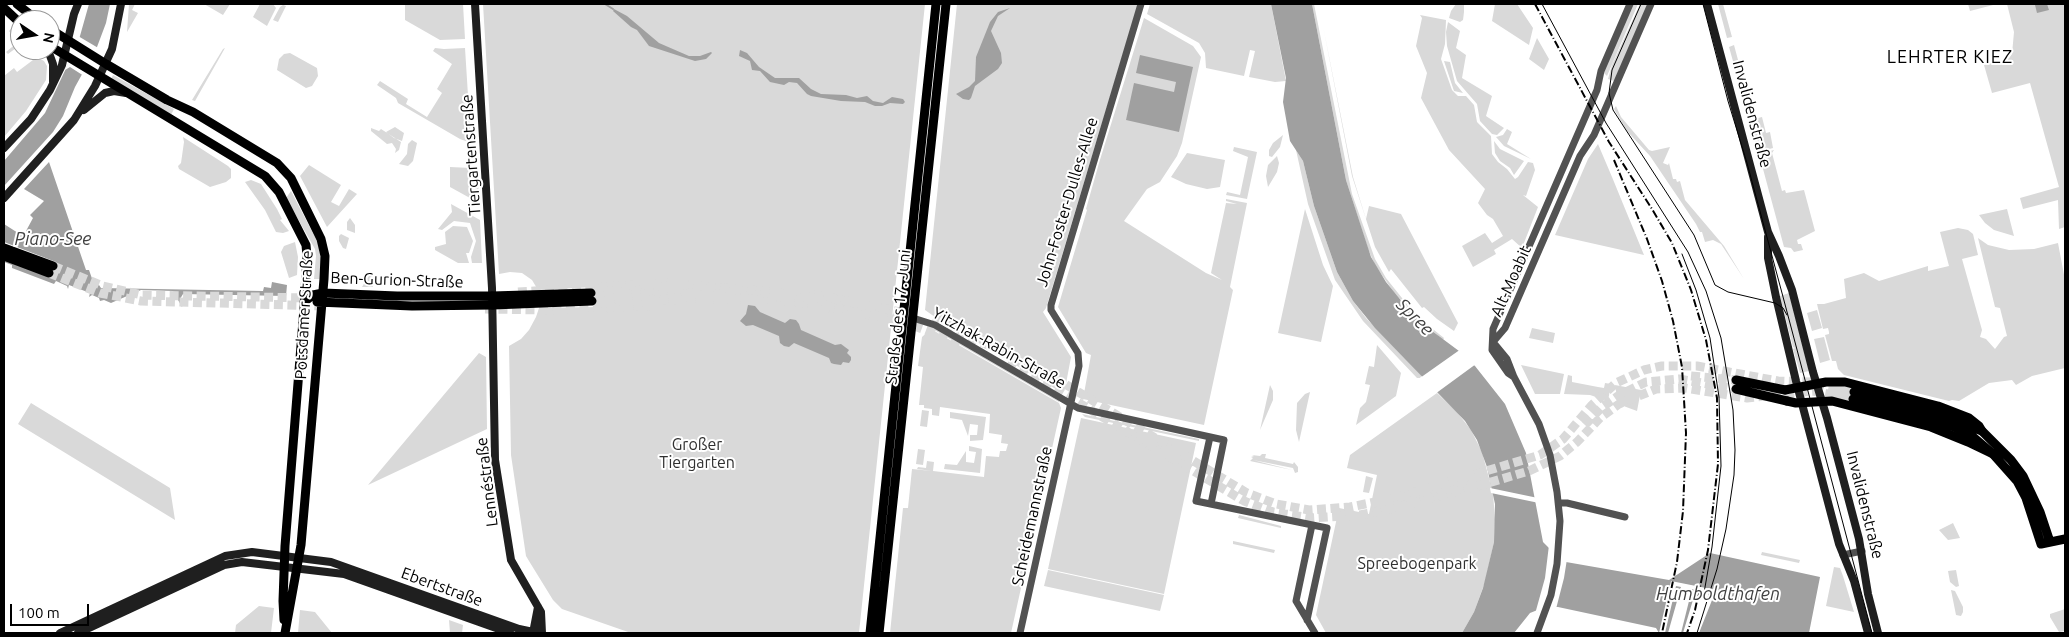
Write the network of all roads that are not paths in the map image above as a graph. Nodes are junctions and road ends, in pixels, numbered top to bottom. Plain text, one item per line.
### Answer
1 (78, 4) edge
2 (121, 4) edge
3 (475, 4) edge
4 (936, 4) edge
5 (946, 4) edge
6 (1141, 4) edge
7 (1630, 4) edge
8 (1651, 4) edge
9 (1707, 4) edge
10 (60, 36) edge
11 (71, 43) junction
12 (60, 52) edge
13 (68, 56) junction
14 (52, 60) edge
15 (99, 60) junction
16 (96, 75) junction
17 (53, 83) junction
18 (126, 93) junction
19 (74, 120) junction
20 (4, 148) edge
21 (4, 198) edge
22 (1768, 232) junction
23 (4, 248) edge
24 (4, 256) edge
25 (1784, 270) junction
26 (1772, 278) junction
27 (323, 292) junction
28 (591, 297) tunnel mouth
29 (492, 301) junction
30 (304, 302) junction
31 (322, 302) junction
32 (912, 318) junction
33 (1493, 342) junction
34 (493, 348) joint
35 (1817, 384) junction
36 (1798, 388) junction
37 (1822, 400) junction
38 (1802, 402) junction
39 (1070, 404) junction
40 (1982, 431) junction
41 (1210, 437) junction
42 (1993, 454) junction
43 (1558, 503) junction
44 (1211, 504) junction
45 (1625, 517) dead end
46 (1312, 525) junction
47 (2065, 539) edge
48 (2046, 543) junction
49 (1862, 551) junction
50 (1843, 555) junction
51 (284, 556) junction
52 (299, 558) junction
53 (285, 566) junction
54 (297, 568) junction
55 (207, 569) junction
56 (342, 570) junction
57 (398, 590) junction
58 (121, 609) junction
59 (1308, 620) junction
60 (285, 632) edge
61 (60, 633) edge
62 (78, 633) edge
63 (510, 633) edge
64 (536, 633) edge
65 (870, 633) edge
66 (879, 633) edge
67 (1020, 633) edge
68 (1315, 633) edge
69 (1537, 633) edge
70 (1868, 633) edge
71 (1878, 633) edge

1 - 11 main road
2 - 15 main road
3 - 29 main road, Tiergartenstraße
4 - 65 main road, Straße des 17. Juni
5 - 32 main road, Straße des 17. Juni
6 - 39 street, John-Foster-Dulles-Allee
7 - 33 street, Alt-Moabit
8 - 33 street, Alt-Moabit
9 - 22 main road, Invalidenstraße
10 - 11 main road
11 - 13 main road
11 - 15 main road, Potsdamer Straße
12 - 13 main road
13 - 15 main road
13 - 16 main road, Potsdamer Straße
13 - 17 main road
14 - 17 main road
15 - 16 main road
15 - 27 main road, Potsdamer Straße
16 - 18 main road, Potsdamer Straße
16 - 19 main road
17 - 20 main road
18 - 19 main road
18 - 30 main road, Potsdamer Straße
19 - 21 main road
22 - 25 main road, Invalidenstraße
22 - 26 main road, Invalidenstraße
23 - 24 main road
25 - 26 main road
25 - 35 main road, Invalidenstraße
26 - 36 main road, Invalidenstraße
27 - 29 main road, Ben-Gurion-Straße
27 - 30 main road, Ben-Gurion-Straße
27 - 31 main road, Potsdamer Straße
28 - 29 main road
29 - 31 main road, Ben-Gurion-Straße
29 - 34 main road, Tiergartenstraße
30 - 31 main road, Ben-Gurion-Straße
30 - 51 main road, Potsdamer Straße
31 - 52 main road, Potsdamer Straße
32 - 39 street, Yitzhak-Rabin-Straße
32 - 66 main road, Straße des 17. Juni
33 - 43 street
34 - 64 main road, Lennéstraße
35 - 36 main road
35 - 37 main road, Invalidenstraße
35 - 40 main road
36 - 38 main road, Invalidenstraße
36 - 38 main road
37 - 38 main road
37 - 42 main road
37 - 49 main road, Invalidenstraße
38 - 50 main road, Invalidenstraße
39 - 41 street, Yitzhak-Rabin-Straße
39 - 67 street, Scheidemannstraße
40 - 42 main road
40 - 48 main road
41 - 44 street, Yitzhak-Rabin-Straße
41 - 44 street
42 - 48 main road
43 - 45 street
43 - 69 street
44 - 46 street
46 - 59 street
46 - 59 street
47 - 48 main road
49 - 50 street
49 - 71 main road, Invalidenstraße
50 - 70 main road, Invalidenstraße
51 - 52 main road
51 - 53 main road, Potsdamer Straße
51 - 55 main road
52 - 54 main road, Potsdamer Straße
52 - 56 main road
53 - 54 main road
53 - 55 main road
53 - 60 main road, Potsdamer Straße
54 - 56 main road
54 - 60 main road, Potsdamer Straße
55 - 58 main road
56 - 57 main road, Ebertstraße
57 - 63 main road, Ebertstraße
57 - 64 main road, Ebertstraße
58 - 61 main road
58 - 62 main road
59 - 68 street

